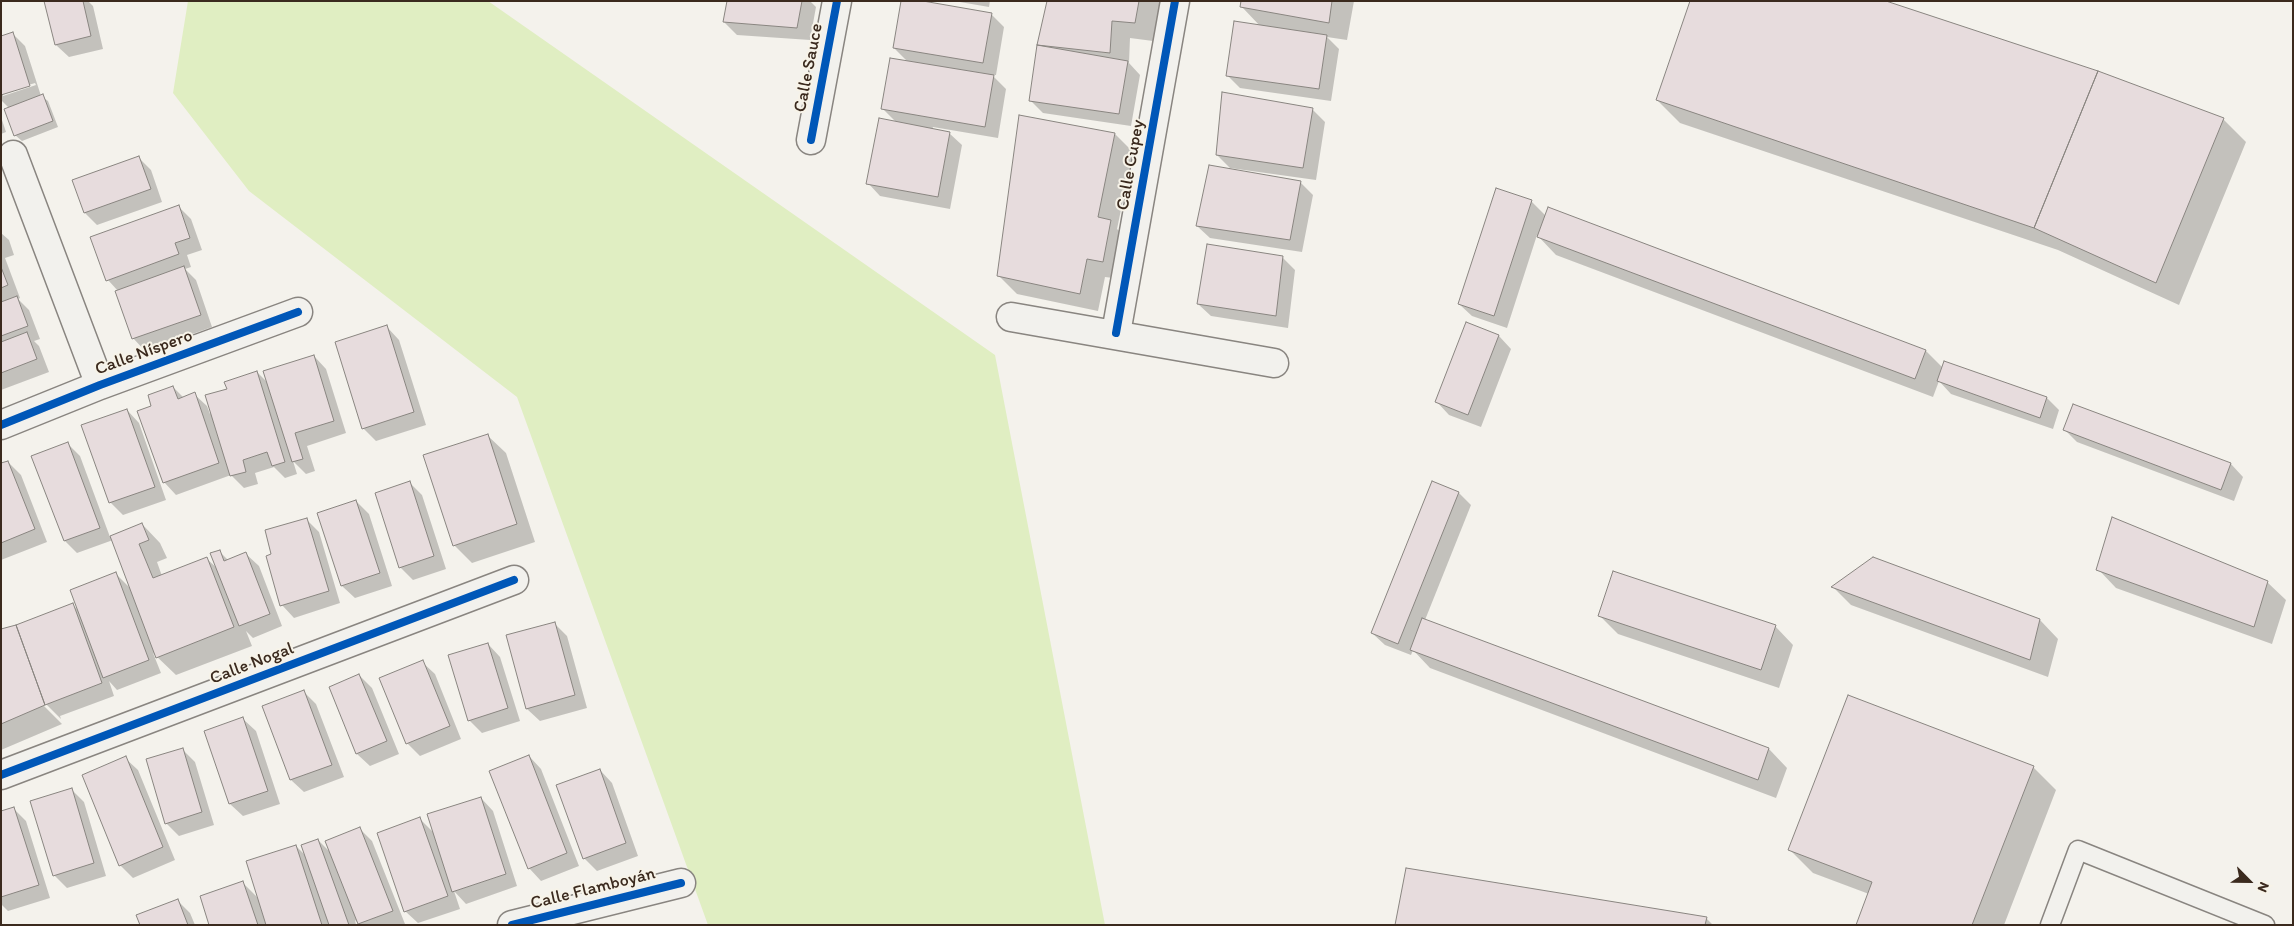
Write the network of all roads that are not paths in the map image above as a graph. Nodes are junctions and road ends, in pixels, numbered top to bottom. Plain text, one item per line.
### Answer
1 (837, 1) edge
2 (1175, 1) edge
3 (811, 140) dead end
4 (12, 155) dead end
5 (298, 312) dead end
6 (1011, 316) dead end
7 (1116, 334) junction
8 (1274, 363) dead end
9 (100, 385) junction
10 (1, 425) edge
11 (514, 580) dead end
12 (1, 775) edge
13 (681, 883) dead end
14 (512, 925) edge
15 (2050, 925) edge
16 (2265, 925) edge

1 - 3 street, Calle Sauce
2 - 7 street, Calle Cupey
4 - 9 street
5 - 9 street, Calle Níspero
6 - 7 street
7 - 8 street
9 - 10 street, Calle Níspero
11 - 12 street, Calle Nogal
13 - 14 street, Calle Flamboyán
15 - 16 lane

